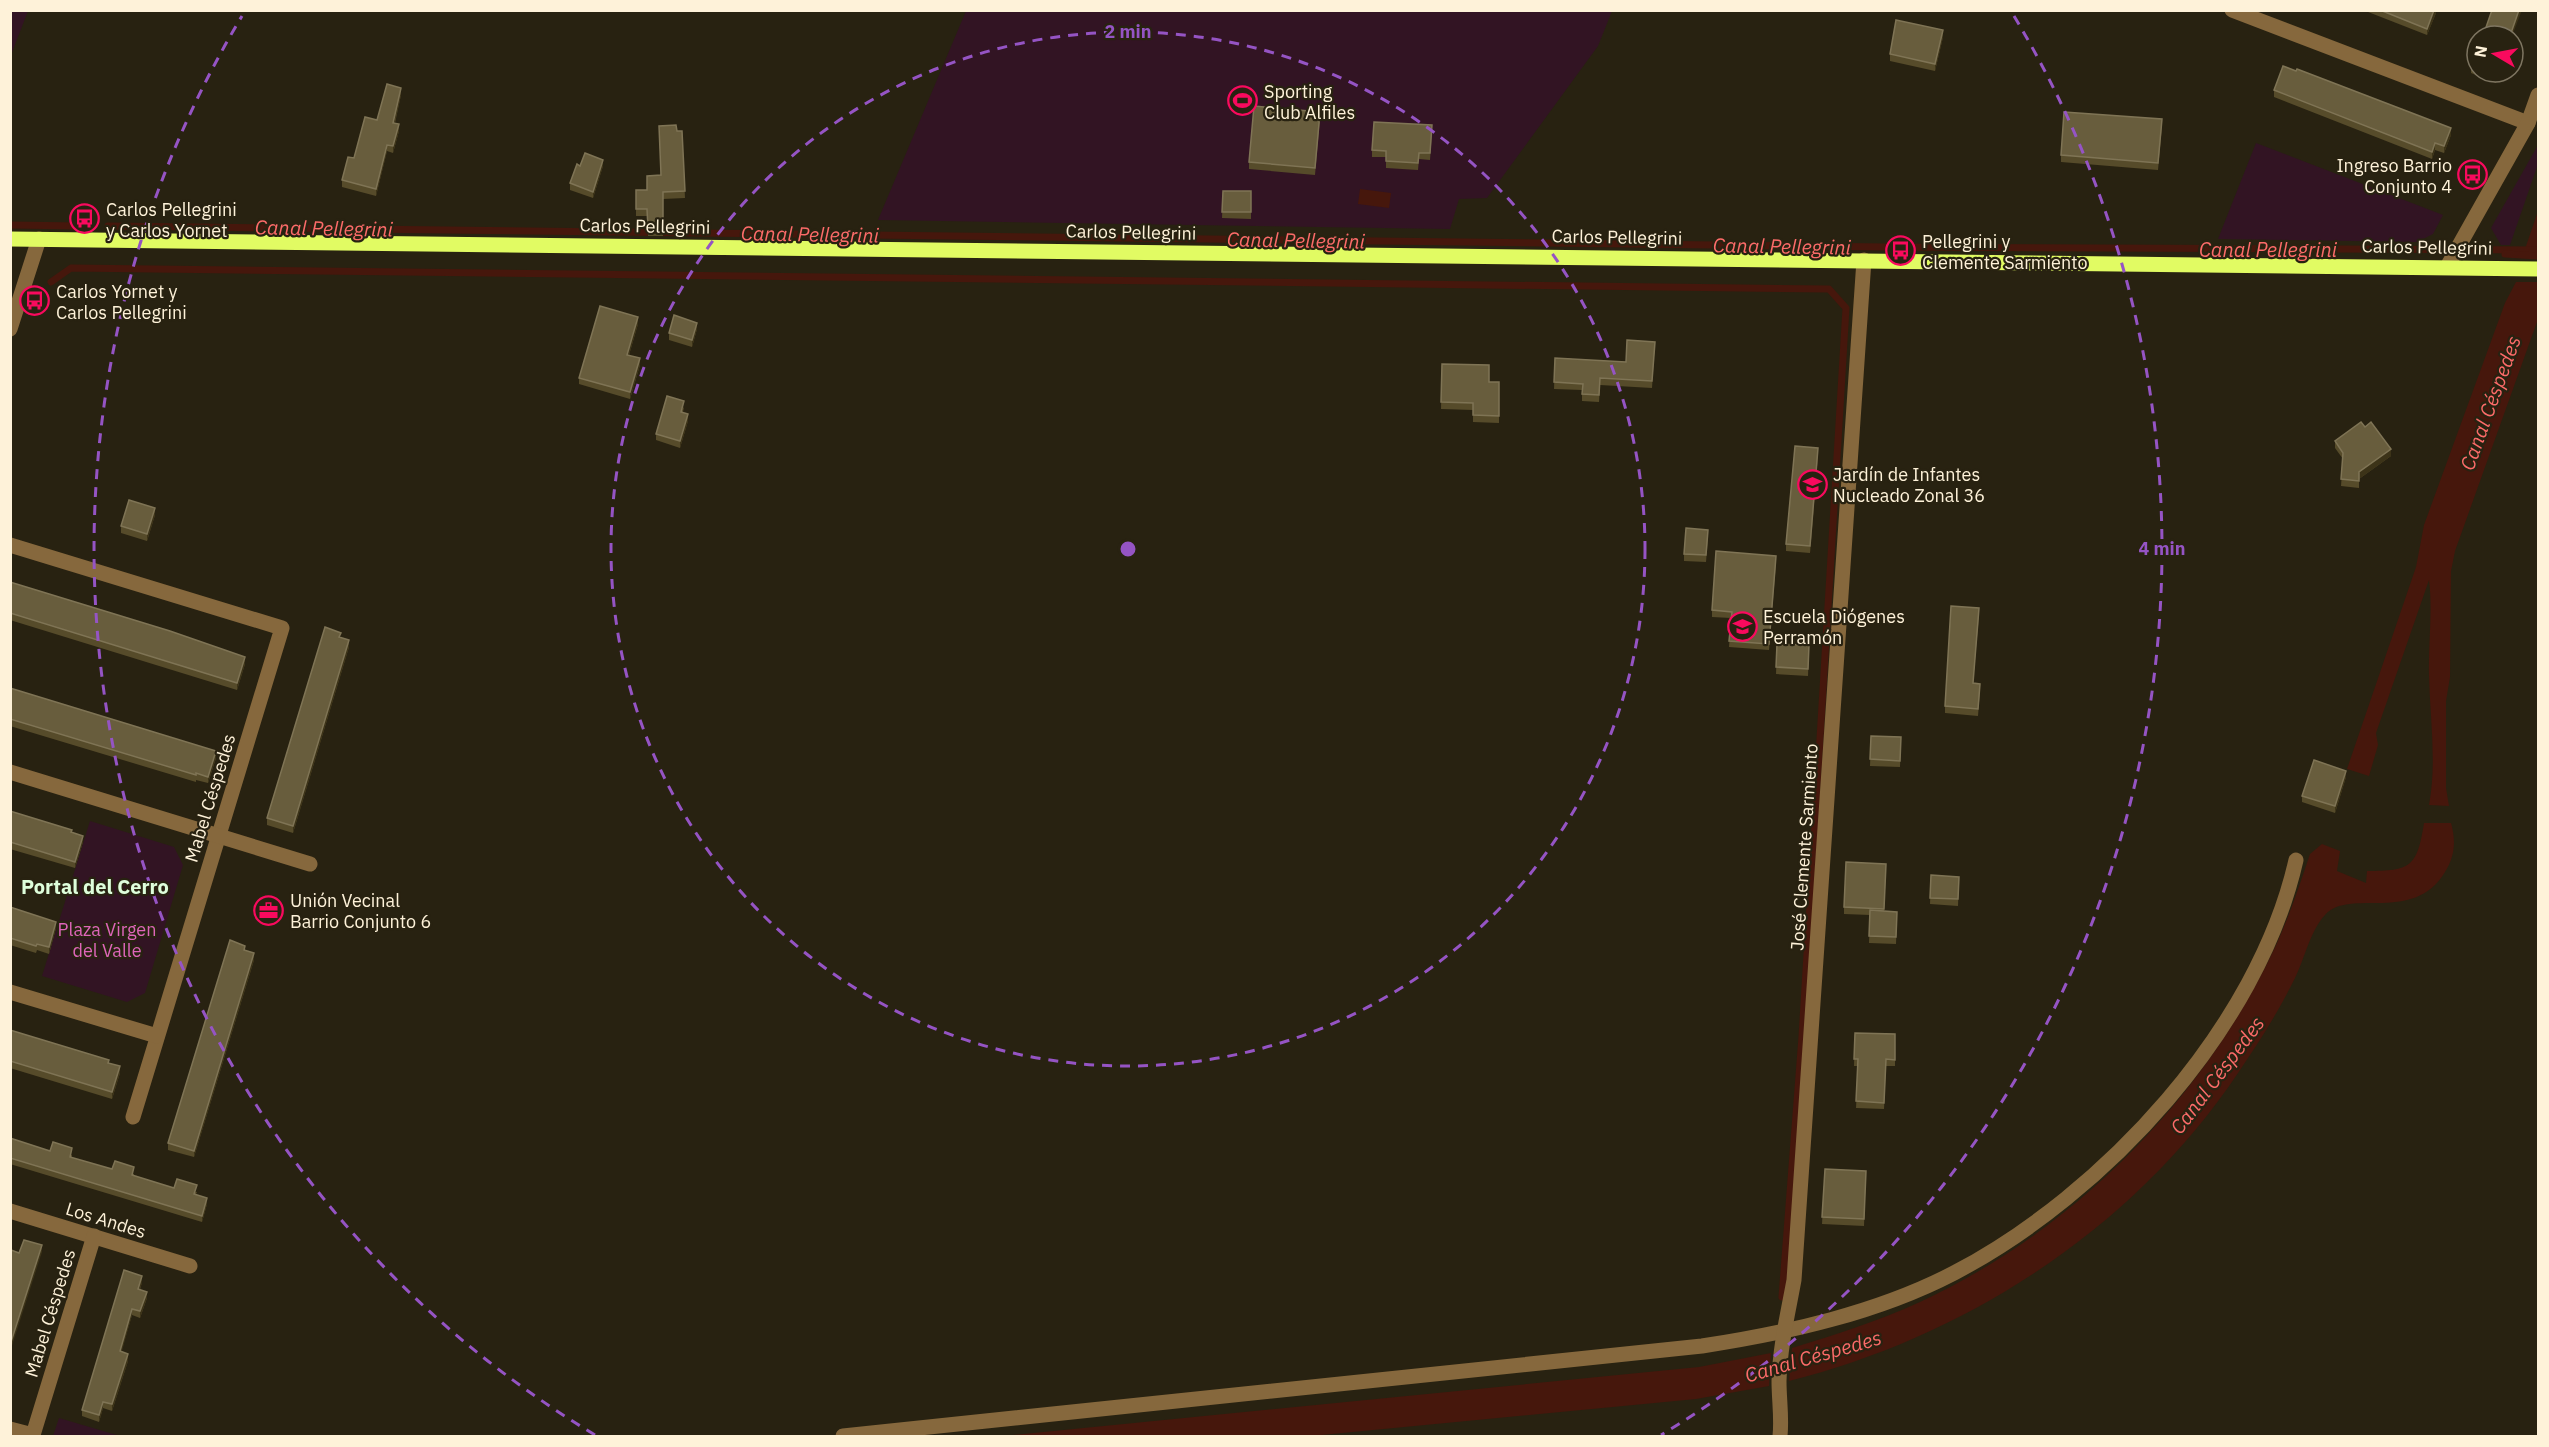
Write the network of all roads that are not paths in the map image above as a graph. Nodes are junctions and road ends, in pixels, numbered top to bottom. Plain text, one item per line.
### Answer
1 (2232, 10) edge
2 (2538, 95) edge
3 (2528, 123) junction
4 (10, 239) edge
5 (39, 239) junction
6 (1864, 260) junction
7 (2447, 267) junction
8 (2538, 269) edge
9 (10, 329) edge
10 (10, 545) edge
11 (10, 772) edge
12 (218, 836) junction
13 (2296, 860) dead end
14 (310, 864) dead end
15 (10, 992) edge
16 (157, 1036) junction
17 (133, 1117) dead end
18 (10, 1211) edge
19 (94, 1236) junction
20 (190, 1266) dead end
21 (1784, 1331) junction
22 (10, 1429) edge
23 (33, 1435) edge
24 (843, 1437) edge
25 (1780, 1437) edge

1 - 3 street
2 - 3 street
3 - 7 street
4 - 5 main road, Carlos Pellegrini
5 - 6 main road, Carlos Pellegrini
5 - 9 street
6 - 7 main road, Carlos Pellegrini
6 - 21 street, José Clemente Sarmiento
7 - 8 main road, Carlos Pellegrini
10 - 12 street, Mabel Céspedes
11 - 12 street
12 - 14 street
12 - 16 street, Mabel Céspedes
13 - 21 street
15 - 16 street
16 - 17 street, Mabel Céspedes
18 - 19 street, Los Andes
19 - 20 street, Los Andes
19 - 23 street, Mabel Céspedes
21 - 24 street
21 - 25 street, José Clemente Sarmiento
22 - 23 street

